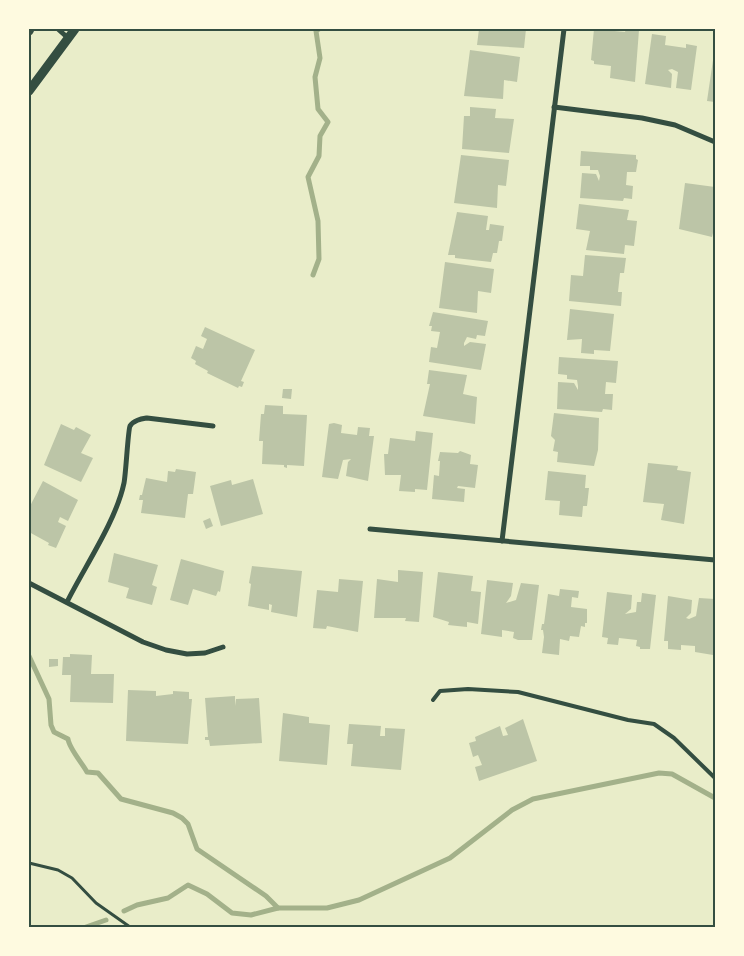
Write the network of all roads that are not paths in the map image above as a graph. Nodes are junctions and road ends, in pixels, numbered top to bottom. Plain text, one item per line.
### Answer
1 (58, 29) edge
2 (75, 29) edge
3 (564, 29) edge
4 (68, 38) junction
5 (29, 91) edge
6 (554, 107) junction
7 (715, 142) edge
8 (213, 426) dead end
9 (370, 529) dead end
10 (502, 541) junction
11 (715, 560) edge
12 (29, 583) edge
13 (67, 602) junction
14 (224, 648) dead end
15 (432, 700) dead end
16 (715, 778) edge

1 - 4 street
2 - 4 street
3 - 6 street
4 - 5 street
6 - 7 street
6 - 10 street
8 - 13 street
9 - 10 street
10 - 11 street
12 - 13 street
13 - 14 street
15 - 16 lane

